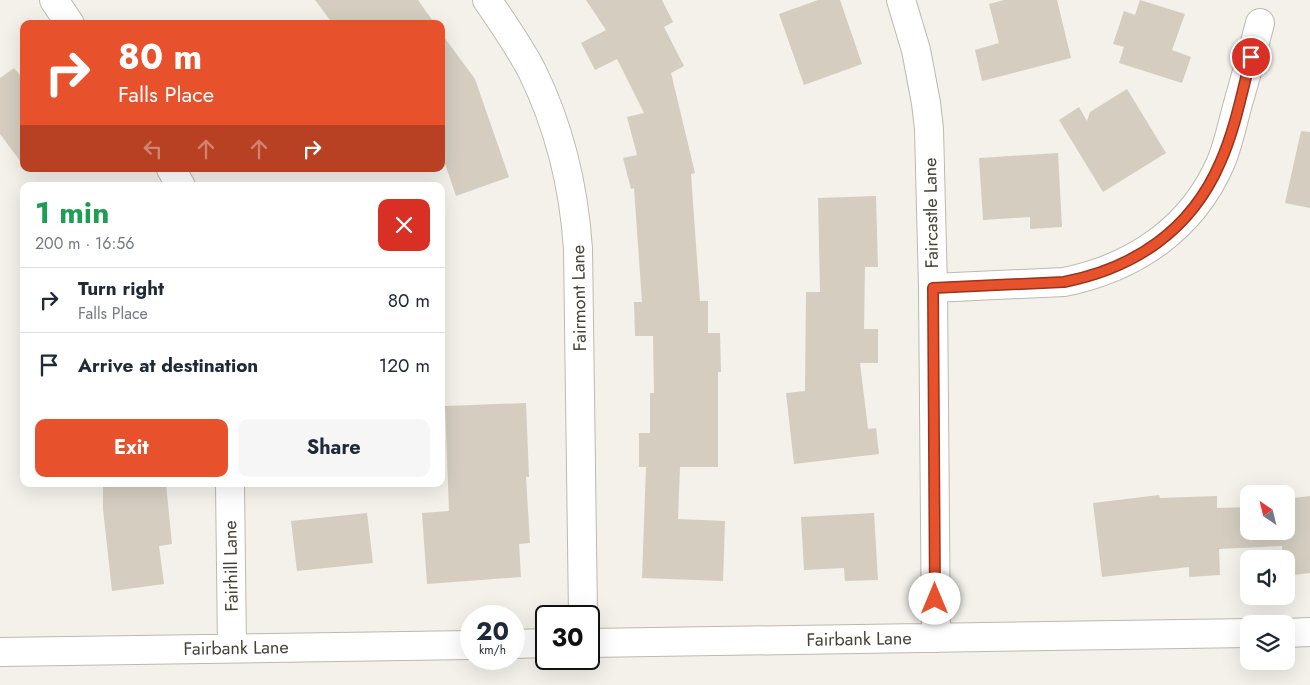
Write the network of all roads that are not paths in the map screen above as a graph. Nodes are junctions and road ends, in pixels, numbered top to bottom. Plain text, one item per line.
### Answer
1 (54, 0) edge
2 (487, 0) edge
3 (902, 0) edge
4 (67, 20) edge
5 (1260, 23) dead end
6 (933, 288) junction
7 (230, 487) edge
8 (583, 605) edge
9 (1310, 632) edge
10 (1240, 633) edge
11 (1295, 633) edge
12 (936, 638) junction
13 (600, 643) edge
14 (460, 645) edge
15 (232, 648) junction
16 (0, 652) edge

1 - 4 street
2 - 8 street, Fairmont Lane
3 - 6 street, Faircastle Lane
5 - 6 street
6 - 12 street, Faircastle Lane
7 - 15 street, Fairhill Lane
9 - 11 street
10 - 12 street, Fairbank Lane
12 - 13 street, Fairbank Lane
14 - 15 street, Fairbank Lane
15 - 16 street, Fairbank Lane

